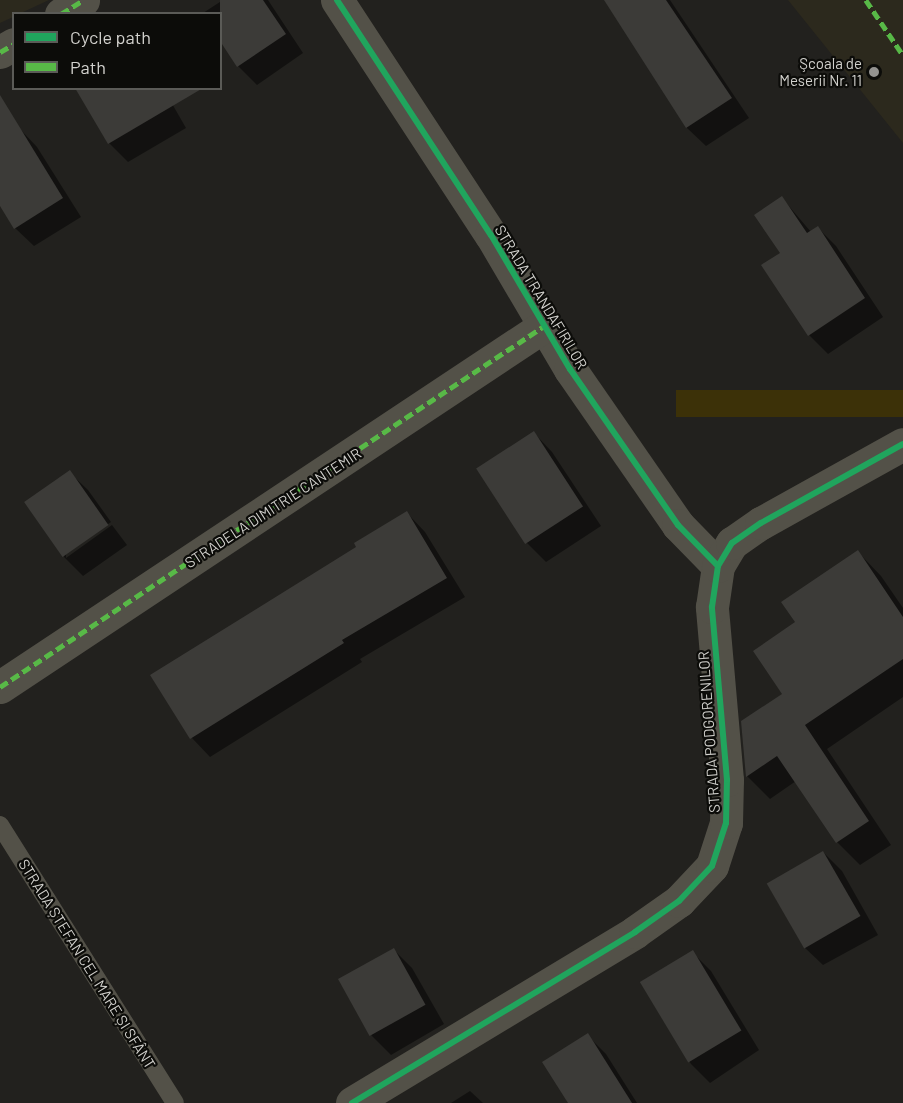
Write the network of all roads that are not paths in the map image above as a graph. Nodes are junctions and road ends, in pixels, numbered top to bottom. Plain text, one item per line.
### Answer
1 (82, 0) edge
2 (337, 0) edge
3 (64, 12) edge
4 (544, 326) junction
5 (903, 444) edge
6 (718, 566) junction
7 (0, 687) edge
8 (0, 825) edge
9 (175, 1103) edge
10 (352, 1103) edge

1 - 3 street
2 - 4 street, STRADA TRANDAFIRILOR
4 - 6 street, STRADA TRANDAFIRILOR
4 - 7 street, STRADELA DIMITRIE CANTEMIR
5 - 6 street, STRADA PODGORENILOR
6 - 10 street, STRADA PODGORENILOR
8 - 9 lane, STRADA ȘTEFAN CEL MARE ȘI SFÂNT

